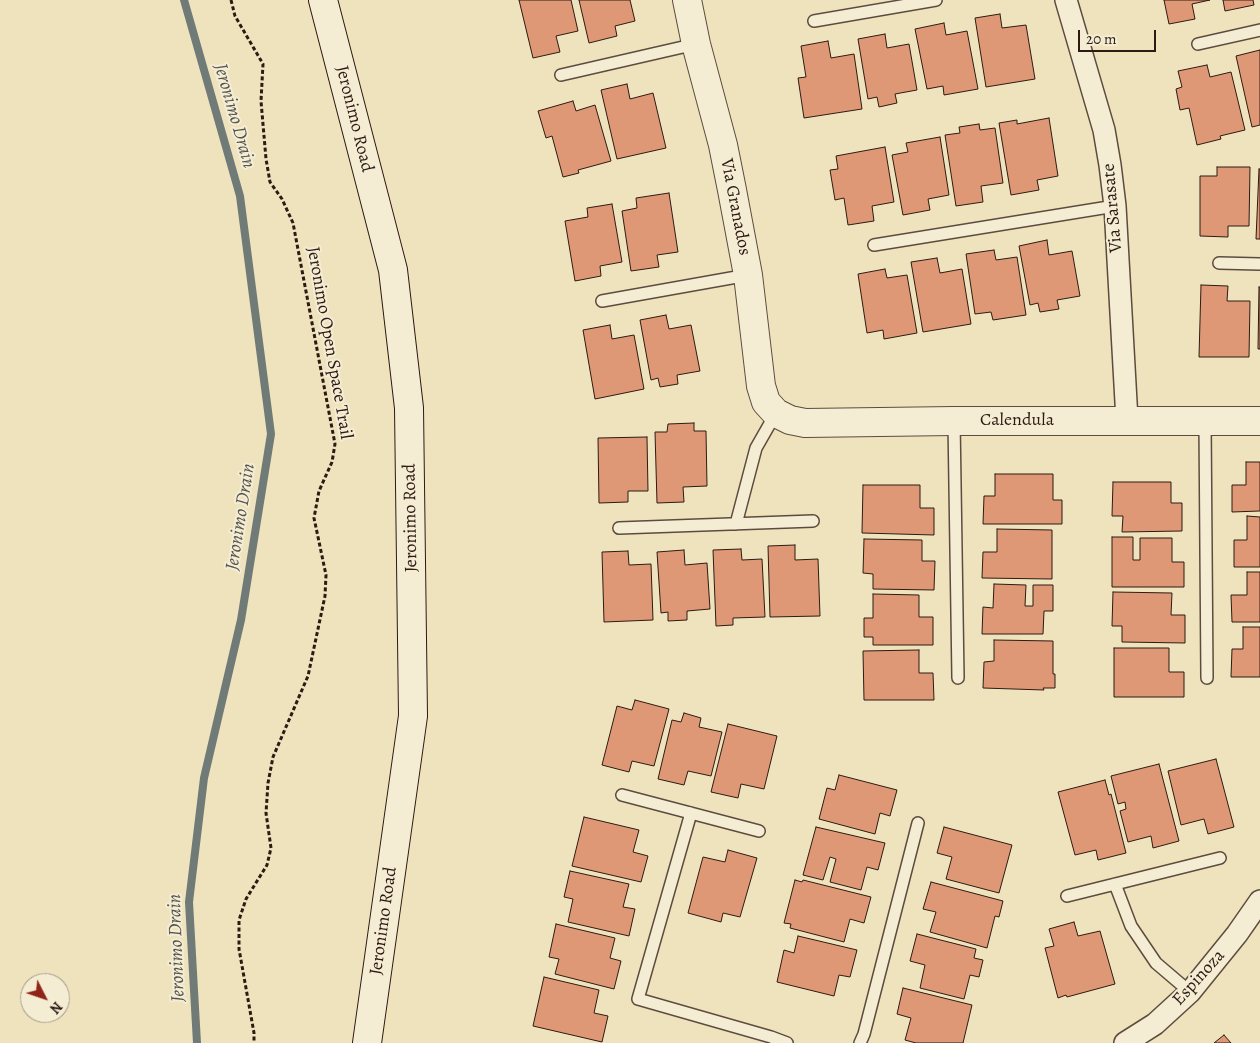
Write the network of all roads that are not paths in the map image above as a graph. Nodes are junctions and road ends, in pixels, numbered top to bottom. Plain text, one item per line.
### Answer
1 (323, 0) edge
2 (687, 0) edge
3 (936, 0) edge
4 (1066, 0) edge
5 (814, 22) dead end
6 (1260, 30) edge
7 (696, 44) junction
8 (1198, 44) dead end
9 (562, 75) dead end
10 (1115, 206) junction
11 (874, 244) dead end
12 (1219, 262) dead end
13 (1260, 264) edge
14 (748, 275) junction
15 (602, 301) dead end
16 (776, 413) junction
17 (1127, 420) junction
18 (954, 421) junction
19 (1260, 421) edge
20 (1205, 422) junction
21 (813, 521) dead end
22 (736, 524) junction
23 (619, 528) dead end
24 (958, 678) dead end
25 (1208, 678) dead end
26 (622, 795) dead end
27 (691, 813) junction
28 (918, 823) dead end
29 (760, 831) dead end
30 (1220, 858) dead end
31 (1115, 884) junction
32 (1067, 896) dead end
33 (1260, 901) edge
34 (1190, 992) junction
35 (367, 1043) edge
36 (787, 1043) edge
37 (860, 1043) edge
38 (1125, 1043) edge

1 - 35 main road, Jeronimo Road
2 - 7 main road, Via Granados
3 - 5 lane
4 - 10 street, Via Sarasate
6 - 8 lane
7 - 9 lane
7 - 14 main road, Via Granados
10 - 11 lane
10 - 17 street, Via Sarasate
12 - 13 lane
14 - 15 lane
14 - 16 main road, Via Granados
16 - 18 main road, Calendula
16 - 22 lane
17 - 18 main road, Calendula
17 - 20 main road, Calendula
18 - 24 lane
19 - 20 main road, Calendula
20 - 25 lane
21 - 22 lane
22 - 23 lane
26 - 27 lane
27 - 29 lane
27 - 36 lane
28 - 37 lane
30 - 31 lane
31 - 32 lane
31 - 34 lane
33 - 34 street, Espinoza
34 - 38 street, Espinoza

